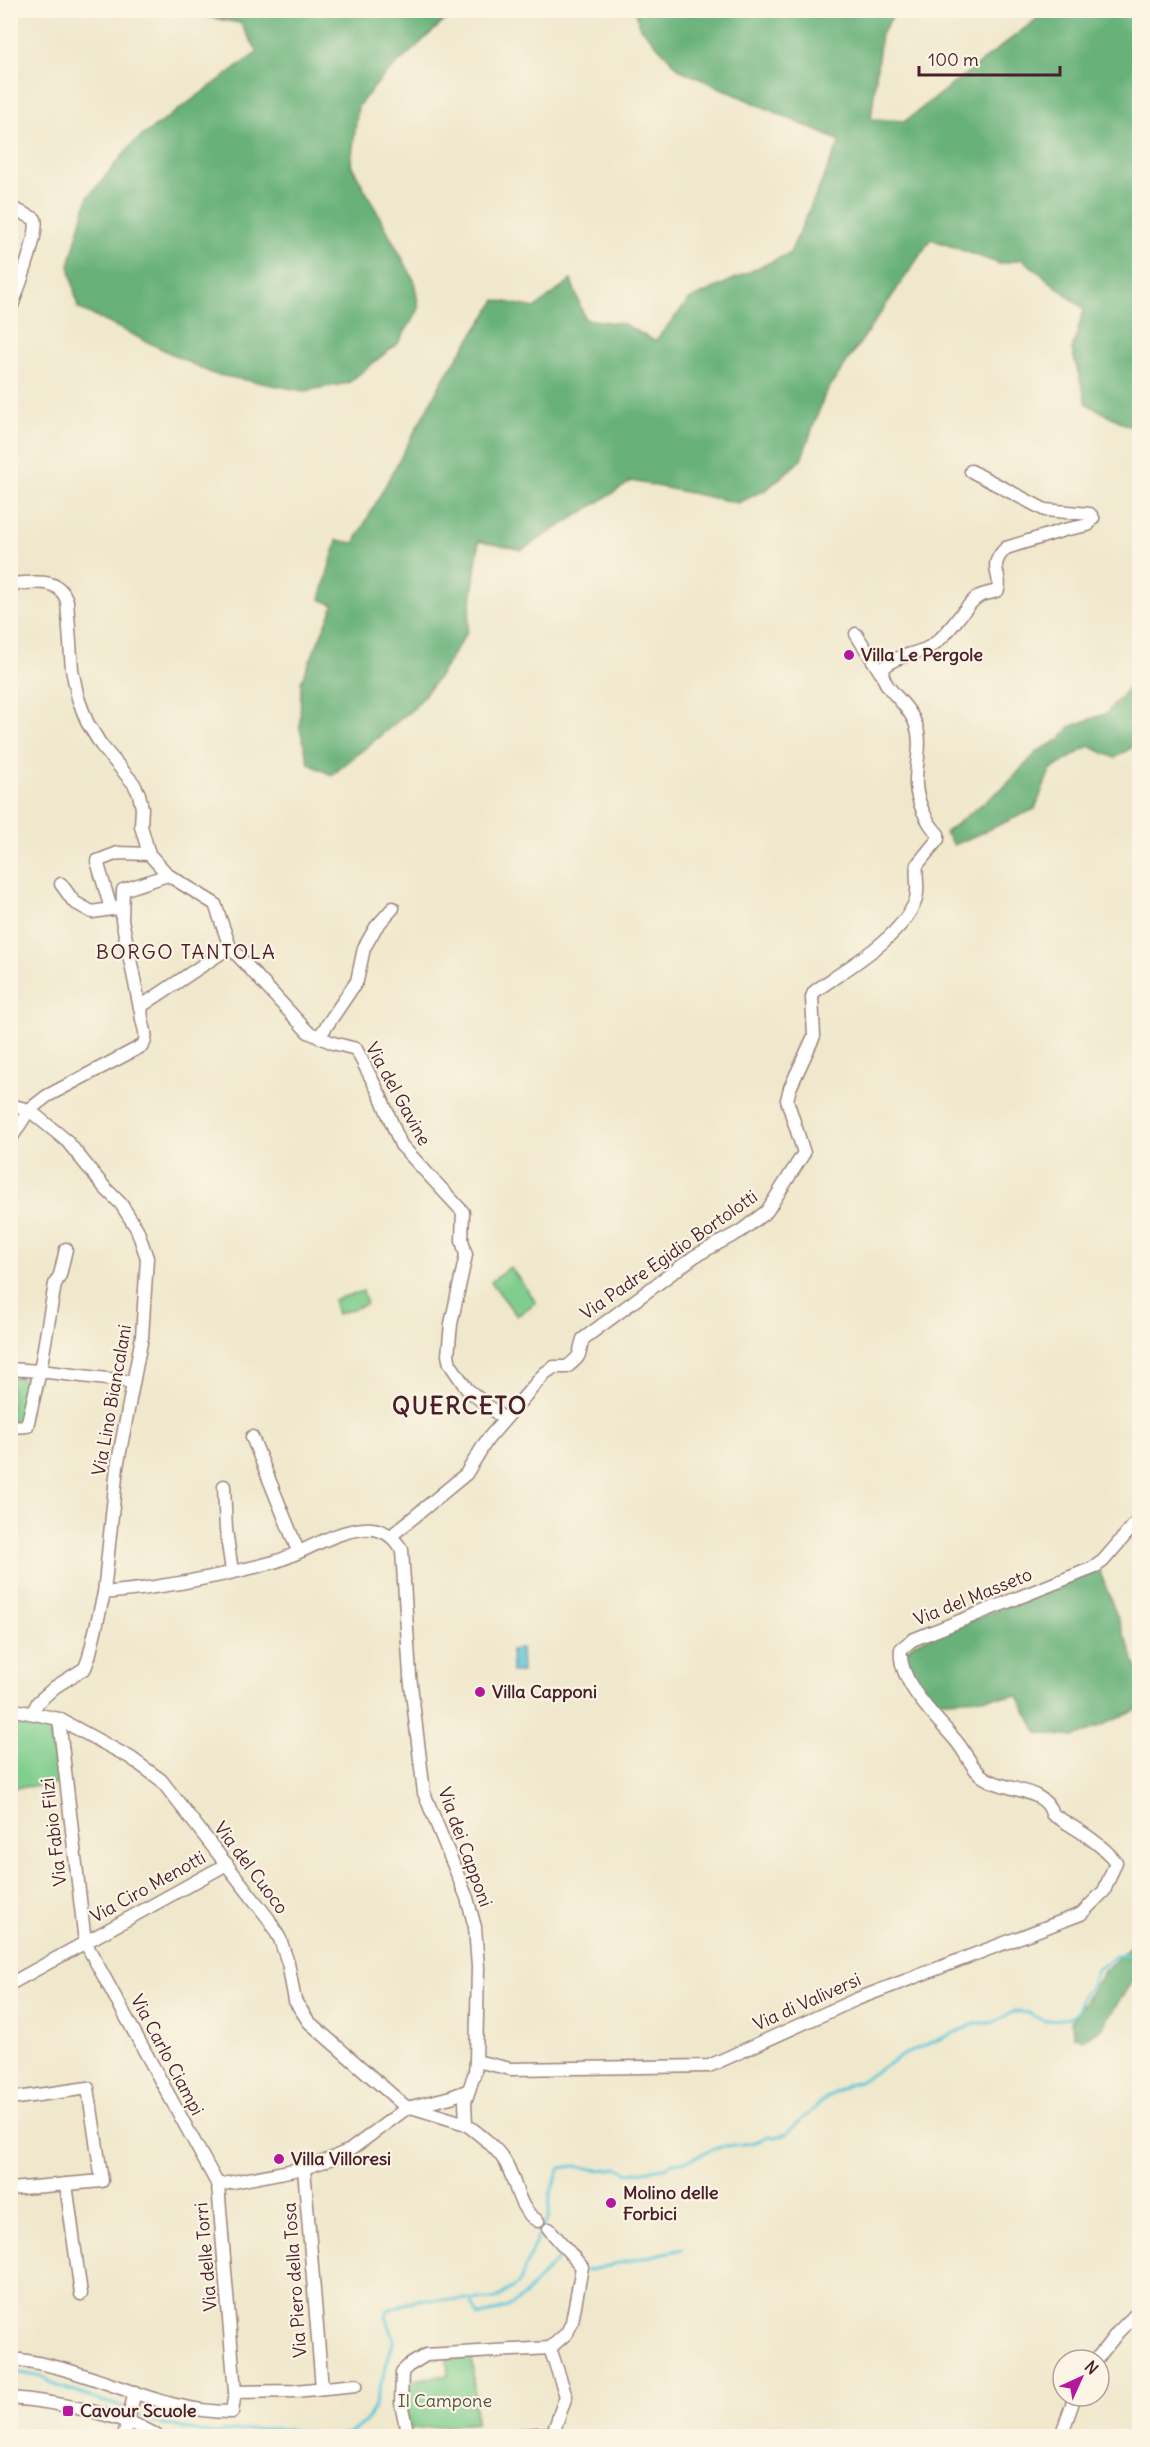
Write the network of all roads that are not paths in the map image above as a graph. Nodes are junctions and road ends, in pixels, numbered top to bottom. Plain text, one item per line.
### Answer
1 (10, 207) edge
2 (10, 311) edge
3 (971, 471) dead end
4 (10, 584) edge
5 (856, 634) dead end
6 (882, 671) junction
7 (149, 854) junction
8 (168, 875) junction
9 (61, 884) dead end
10 (116, 908) junction
11 (393, 908) dead end
12 (230, 947) junction
13 (140, 1008) junction
14 (320, 1037) junction
15 (10, 1105) edge
16 (29, 1110) junction
17 (10, 1140) edge
18 (66, 1249) dead end
19 (10, 1369) edge
20 (40, 1371) junction
21 (132, 1382) junction
22 (504, 1419) junction
23 (10, 1427) edge
24 (252, 1437) dead end
25 (224, 1486) dead end
26 (1140, 1518) edge
27 (391, 1536) junction
28 (298, 1551) junction
29 (232, 1572) junction
30 (104, 1593) junction
31 (10, 1709) edge
32 (33, 1712) junction
33 (59, 1719) junction
34 (1117, 1863) joint
35 (227, 1864) junction
36 (85, 1942) junction
37 (10, 1984) edge
38 (476, 2061) junction
39 (467, 2096) junction
40 (10, 2099) edge
41 (408, 2107) junction
42 (466, 2124) junction
43 (304, 2168) junction
44 (66, 2184) junction
45 (218, 2185) junction
46 (10, 2189) edge
47 (538, 2221) dead end
48 (549, 2229) dead end
49 (81, 2294) dead end
50 (1140, 2310) edge
51 (550, 2348) junction
52 (1105, 2348) edge
53 (10, 2359) edge
54 (356, 2385) dead end
55 (322, 2388) junction
56 (235, 2392) junction
57 (134, 2396) junction
58 (10, 2398) edge
59 (1071, 2408) edge
60 (128, 2418) junction
61 (154, 2434) edge
62 (553, 2435) edge
63 (124, 2436) edge
64 (408, 2436) edge
65 (508, 2436) edge
66 (1061, 2436) edge

1 - 2 street
3 - 6 street
4 - 7 street
5 - 6 street
6 - 22 street, Via Padre Egidio Bortolotti
7 - 8 street
7 - 10 street
8 - 10 street
8 - 12 street
9 - 10 street
10 - 13 street
11 - 14 street
12 - 13 street
12 - 14 street, Via del Gavine
13 - 16 street
14 - 22 street, Via del Gavine
15 - 16 street
16 - 17 street
16 - 21 street, Via Lino Biancalani
18 - 20 street
19 - 20 street
20 - 21 street
20 - 23 street
21 - 30 street, Via Lino Biancalani
22 - 27 street, Via Padre Egidio Bortolotti
24 - 28 street
25 - 29 street
26 - 34 street, Via del Masseto
27 - 28 street
27 - 38 street, Via dei Capponi
28 - 29 street
29 - 30 street
30 - 32 street, Via Lino Biancalani
31 - 32 street, Via del Cuoco
32 - 33 street, Via del Cuoco
33 - 35 street, Via del Cuoco
33 - 36 street, Via Fabio Filzi
34 - 38 street, Via di Valiversi
35 - 36 street, Via Ciro Menotti
35 - 41 street, Via del Cuoco
36 - 37 street, Via Ciro Menotti
36 - 45 street, Via Carlo Ciampi
38 - 39 street, Via dei Capponi
39 - 41 street, Via delle Torri
39 - 42 street, Via dei Capponi
40 - 44 street
41 - 42 street
41 - 43 street, Via delle Torri
42 - 47 street
43 - 45 street, Via delle Torri
43 - 55 street, Via Piero della Tosa
44 - 46 street
44 - 49 street
45 - 56 street, Via delle Torri
48 - 51 street
50 - 52 street
51 - 62 street
51 - 64 street
53 - 57 street
54 - 55 street
55 - 56 street
56 - 57 street
57 - 60 street
58 - 60 street
59 - 66 street
60 - 61 street
60 - 63 street
62 - 65 street

